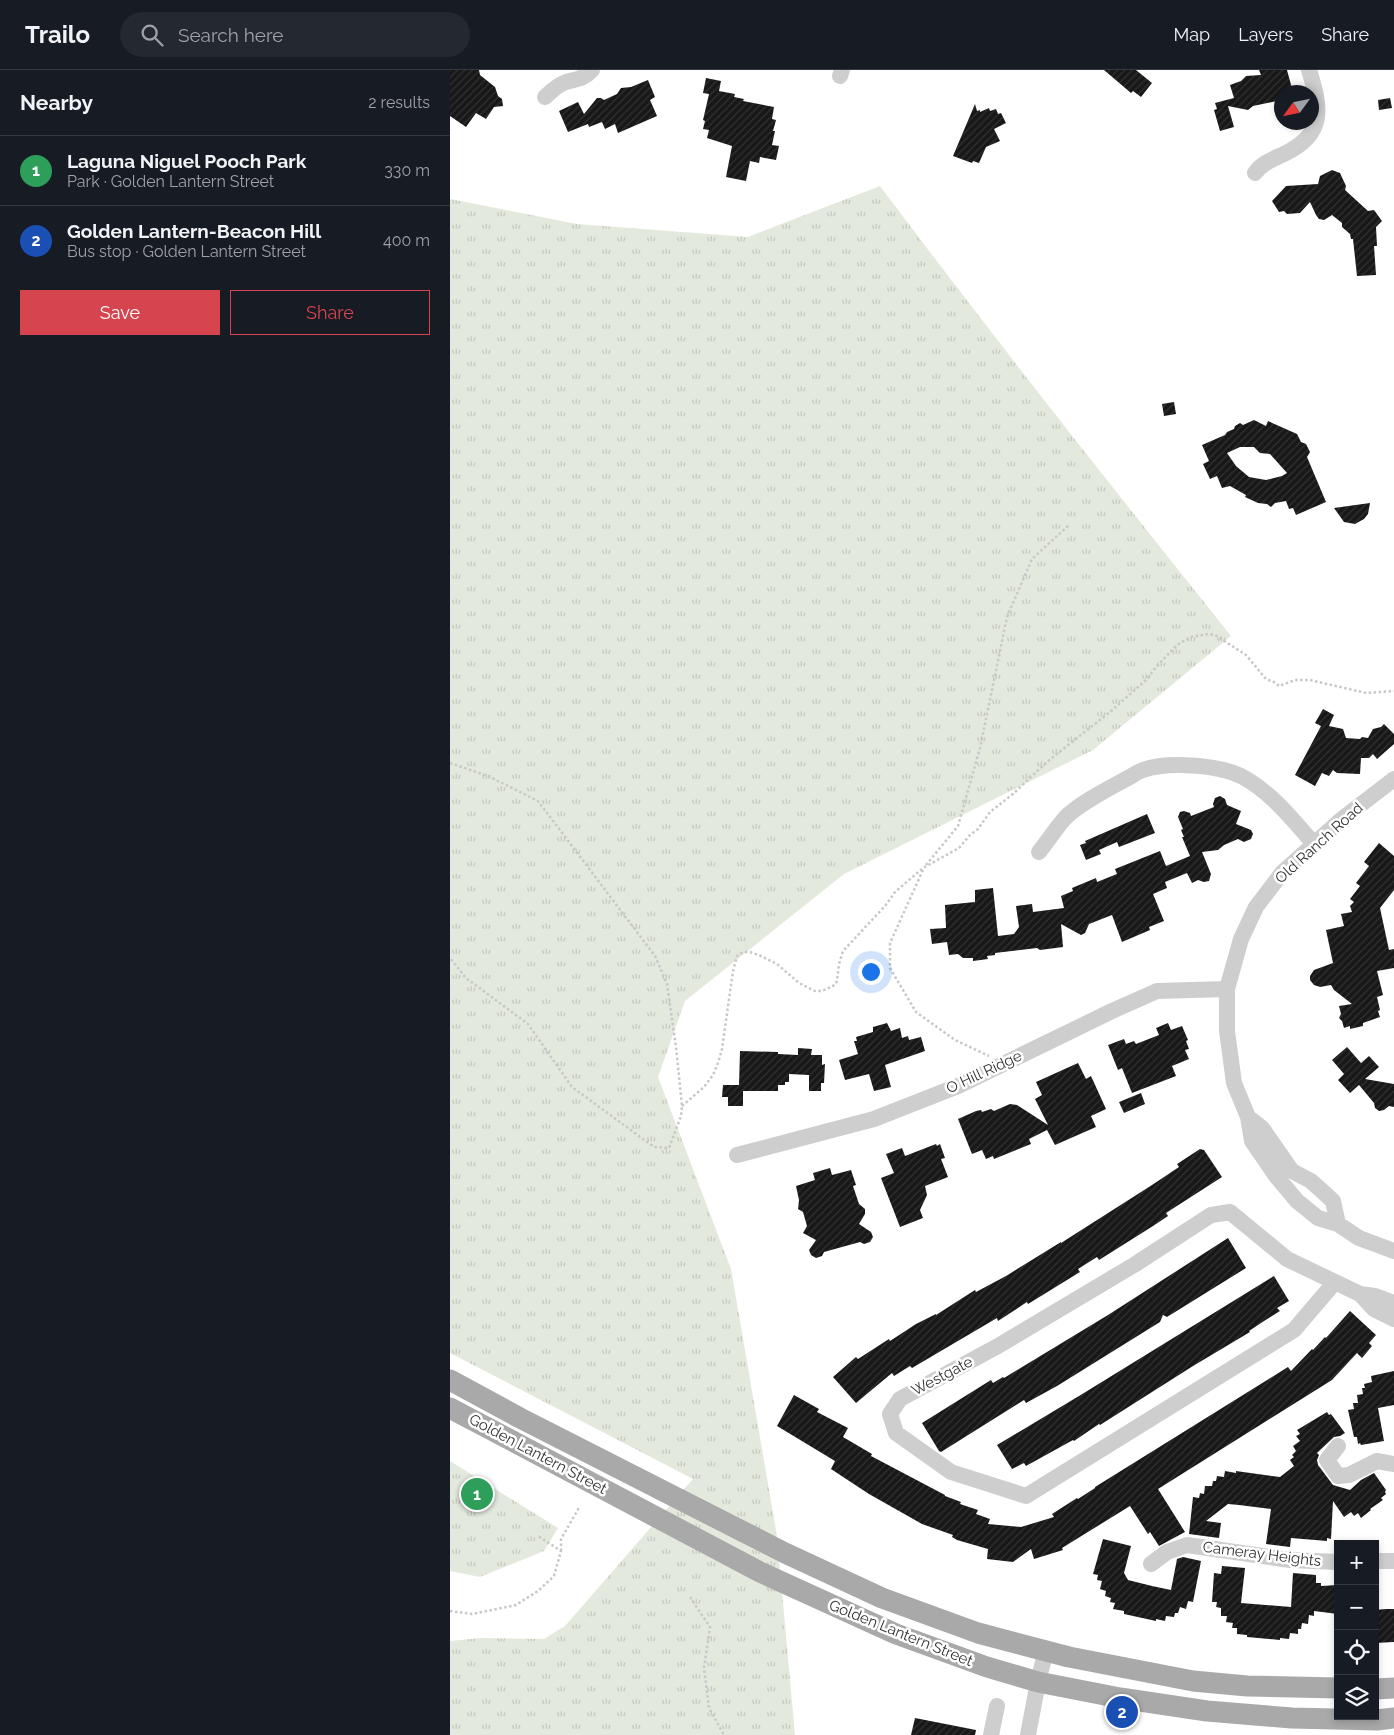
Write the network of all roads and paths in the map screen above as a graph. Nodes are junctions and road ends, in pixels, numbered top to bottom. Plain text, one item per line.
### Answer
1 (592, 70) edge
2 (1309, 70) edge
3 (545, 97) dead end
4 (1255, 173) dead end
5 (1069, 525) dead end
6 (1394, 691) edge
7 (450, 763) edge
8 (1394, 779) edge
9 (1314, 844) junction
10 (1039, 852) dead end
11 (923, 868) junction
12 (450, 958) edge
13 (1228, 989) junction
14 (1005, 1063) junction
15 (682, 1106) junction
16 (1248, 1117) junction
17 (737, 1155) dead end
18 (1338, 1224) junction
19 (1394, 1251) edge
20 (1335, 1282) junction
21 (1360, 1294) junction
22 (1394, 1303) edge
23 (1394, 1319) edge
24 (450, 1380) edge
25 (450, 1408) edge
26 (1338, 1446) dead end
27 (1394, 1464) edge
28 (580, 1506) dead end
29 (538, 1536) dead end
30 (561, 1551) junction
31 (1379, 1561) edge
32 (1394, 1561) edge
33 (1334, 1562) edge
34 (1150, 1564) dead end
35 (690, 1597) dead end
36 (450, 1611) edge
37 (1046, 1650) junction
38 (1038, 1682) junction
39 (1334, 1688) edge
40 (1394, 1688) edge
41 (1379, 1689) edge
42 (997, 1706) dead end
43 (1394, 1718) edge
44 (724, 1735) edge
45 (991, 1735) edge
46 (1028, 1735) edge

1 - 3 street
2 - 4 street
5 - 11 path
6 - 11 path
7 - 15 path
8 - 9 street, Old Ranch Road
9 - 10 street
9 - 13 street, Old Ranch Road
11 - 14 path
11 - 15 path
12 - 15 path
13 - 14 street, O Hill Ridge
13 - 16 street, Old Ranch Road
14 - 17 street, O Hill Ridge
16 - 18 street, Old Ranch Road
16 - 18 street, Old Ranch Road
18 - 19 street, Old Ranch Road
20 - 20 street, Westgate
20 - 21 street, Westgate
21 - 22 street, Westgate
21 - 23 street, Westgate
24 - 37 main road, Golden Lantern Street
25 - 38 main road, Golden Lantern Street
26 - 27 street
28 - 30 path
29 - 30 path
30 - 36 path
31 - 32 street
33 - 34 street, Cameray Heights
35 - 44 path
37 - 38 street
37 - 39 main road, Golden Lantern Street
38 - 43 main road, Golden Lantern Street
38 - 46 street
40 - 41 main road
42 - 45 street

